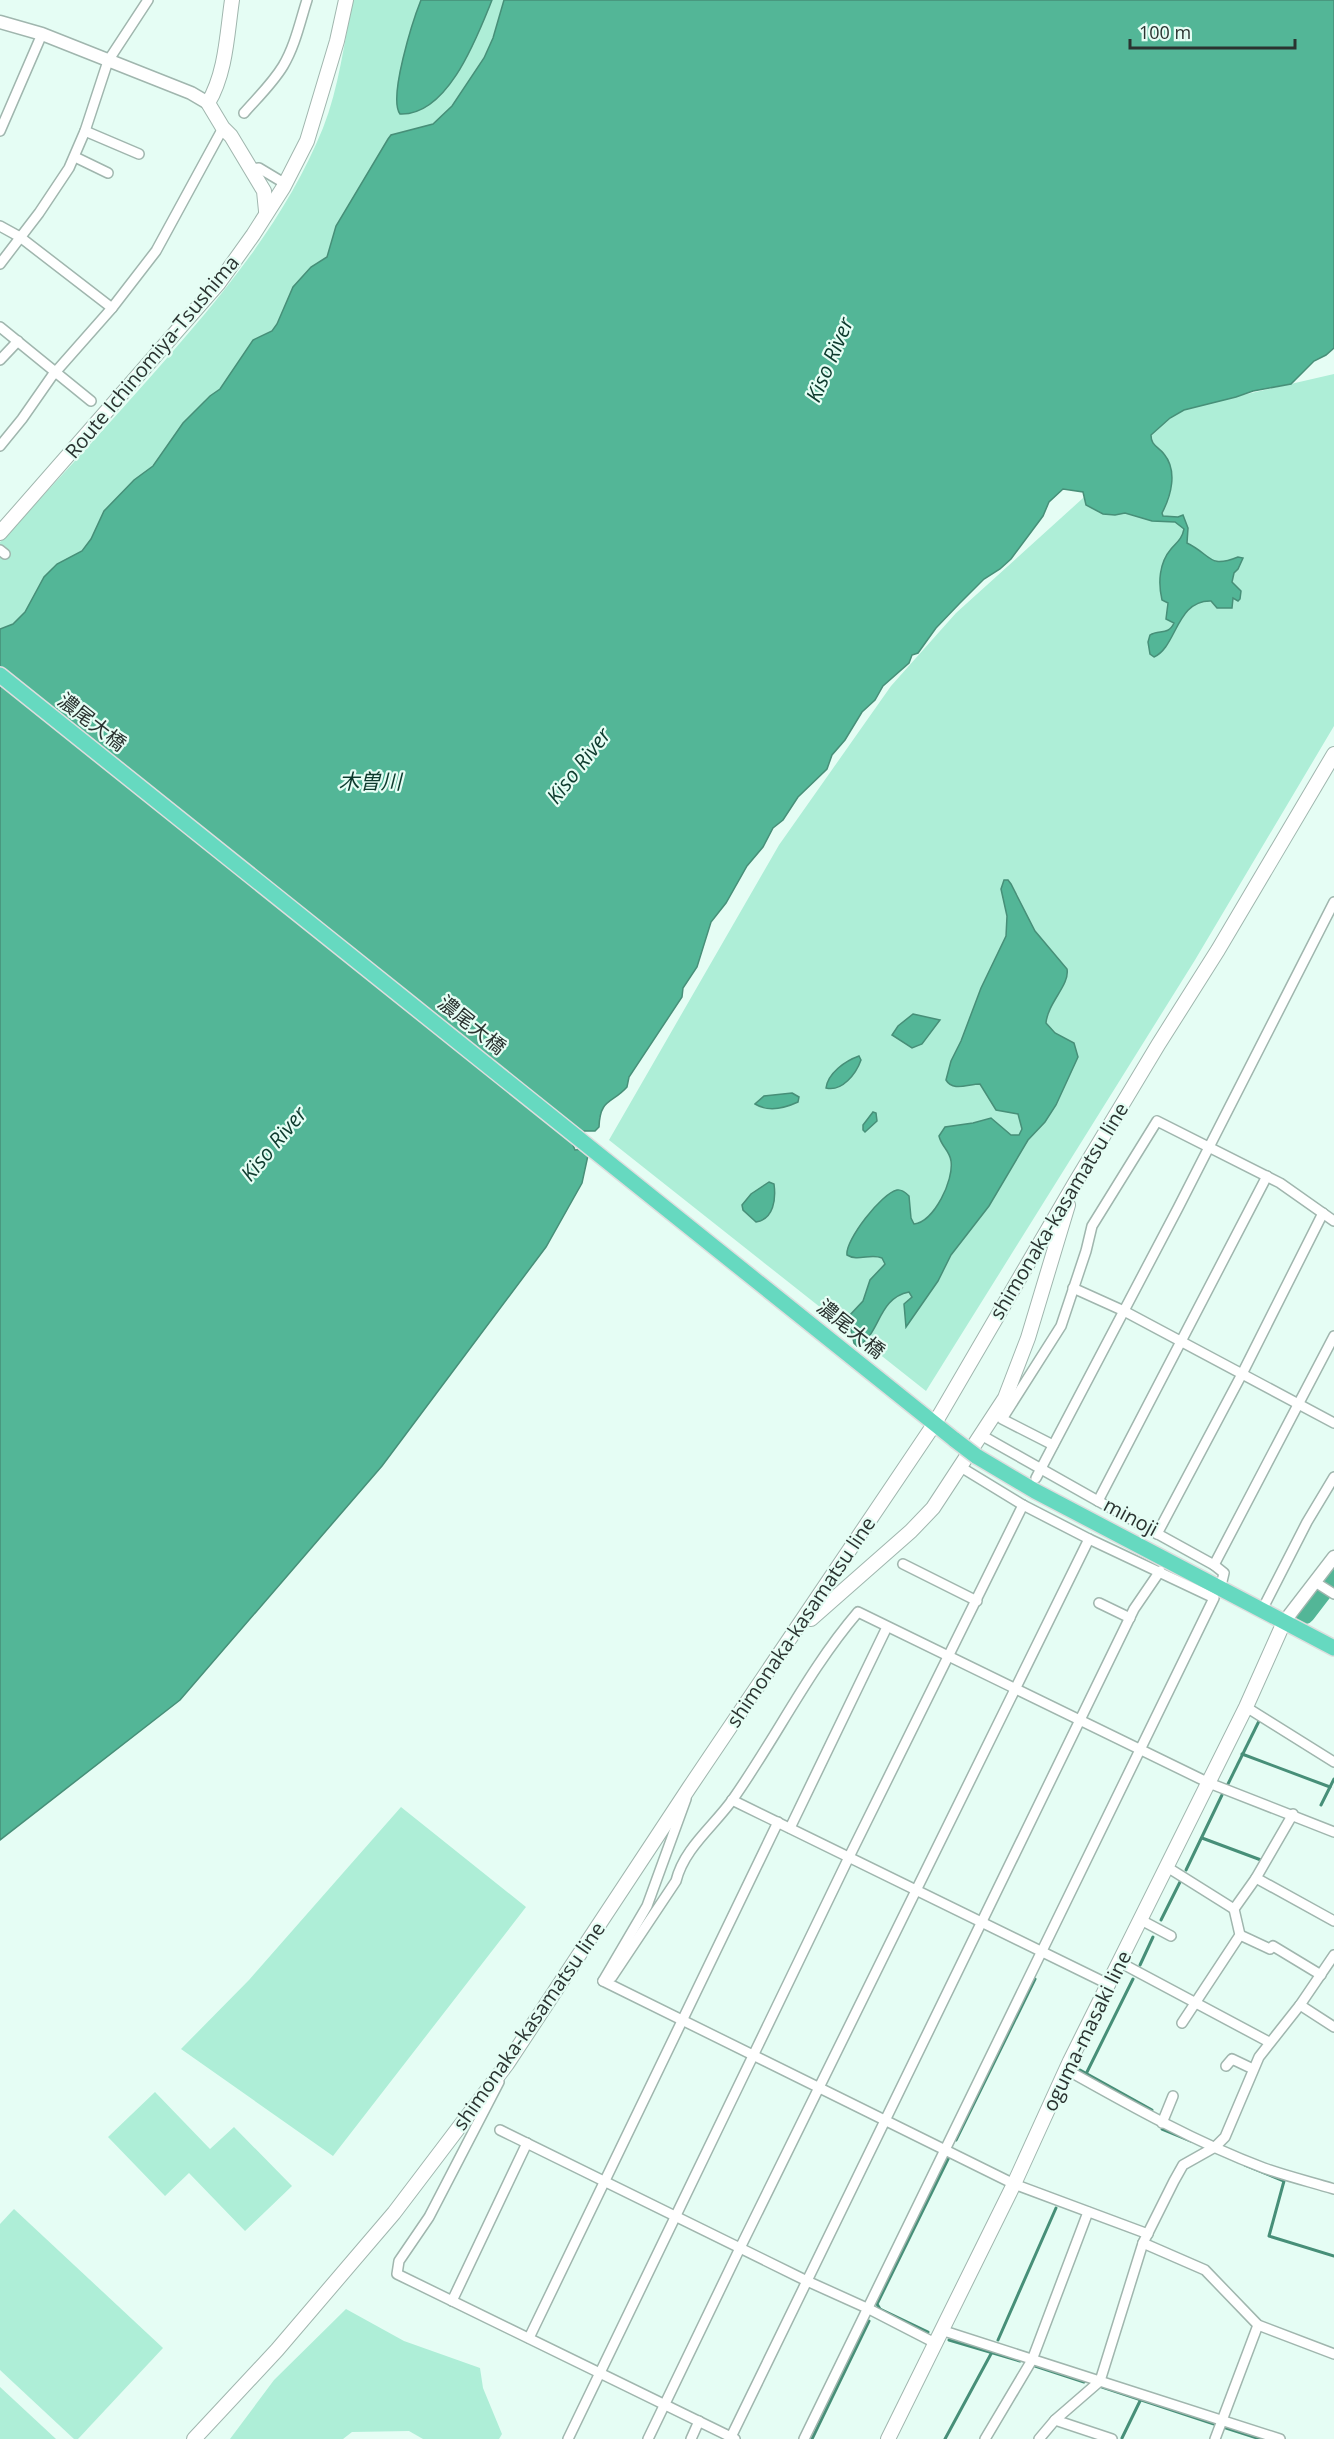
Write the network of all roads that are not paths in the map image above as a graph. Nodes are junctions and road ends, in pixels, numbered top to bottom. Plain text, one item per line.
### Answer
1 (148, 0) edge
2 (232, 0) edge
3 (308, 0) edge
4 (346, 0) edge
5 (0, 22) edge
6 (42, 34) junction
7 (108, 61) junction
8 (208, 103) junction
9 (244, 113) dead end
10 (223, 128) junction
11 (0, 131) edge
12 (85, 131) junction
13 (139, 154) dead end
14 (75, 157) junction
15 (251, 169) junction
16 (108, 173) dead end
17 (279, 180) dead end
18 (266, 211) junction
19 (0, 226) edge
20 (20, 237) junction
21 (0, 264) edge
22 (112, 308) junction
23 (0, 327) edge
24 (18, 341) junction
25 (0, 360) edge
26 (56, 372) junction
27 (92, 401) dead end
28 (0, 446) edge
29 (0, 533) edge
30 (0, 675) edge
31 (1334, 754) edge
32 (1334, 902) edge
33 (1209, 1146) junction
34 (1267, 1176) junction
35 (1075, 1183) junction
36 (1323, 1214) junction
37 (1334, 1221) edge
38 (1073, 1287) junction
39 (1124, 1311) junction
40 (1334, 1336) edge
41 (1182, 1342) junction
42 (1242, 1374) junction
43 (1298, 1405) junction
44 (917, 1409) joint
45 (935, 1423) junction
46 (1334, 1423) edge
47 (981, 1435) junction
48 (1053, 1446) junction
49 (959, 1466) junction
50 (1042, 1469) junction
51 (1334, 1477) edge
52 (1036, 1478) dead end
53 (1098, 1501) junction
54 (1023, 1504) junction
55 (1157, 1534) junction
56 (1089, 1539) junction
57 (1334, 1557) edge
58 (903, 1564) dead end
59 (1214, 1565) junction
60 (1160, 1570) junction
61 (1315, 1582) junction
62 (1332, 1592) edge
63 (1218, 1593) junction
64 (977, 1601) junction
65 (1099, 1603) dead end
66 (1262, 1610) junction
67 (1130, 1618) junction
68 (1284, 1622) junction
69 (887, 1627) junction
70 (1334, 1648) edge
71 (783, 1650) junction
72 (949, 1658) junction
73 (1014, 1689) junction
74 (1246, 1707) junction
75 (1080, 1721) junction
76 (1140, 1750) junction
77 (1334, 1762) edge
78 (1209, 1783) junction
79 (689, 1788) junction
80 (732, 1800) junction
81 (1293, 1814) junction
82 (778, 1822) junction
83 (790, 1828) junction
84 (1334, 1832) edge
85 (849, 1857) junction
86 (1167, 1867) junction
87 (1256, 1878) junction
88 (916, 1890) junction
89 (1234, 1909) junction
90 (1141, 1920) junction
91 (1334, 1921) edge
92 (982, 1922) junction
93 (1240, 1935) junction
94 (1171, 1936) dead end
95 (1042, 1952) junction
96 (1334, 1955) edge
97 (1121, 1963) junction
98 (1207, 1963) dead end
99 (1217, 1967) junction
100 (1321, 1975) junction
101 (603, 1982) junction
102 (1110, 1985) junction
103 (1196, 2003) junction
104 (1300, 2006) junction
105 (682, 2021) junction
106 (1182, 2023) dead end
107 (1334, 2027) edge
108 (1269, 2042) junction
109 (753, 2057) junction
110 (507, 2064) junction
111 (1226, 2066) dead end
112 (1253, 2069) junction
113 (1067, 2070) junction
114 (820, 2089) junction
115 (1173, 2096) dead end
116 (886, 2121) junction
117 (1162, 2123) junction
118 (500, 2130) dead end
119 (526, 2143) junction
120 (1215, 2147) junction
121 (946, 2150) junction
122 (604, 2181) junction
123 (1014, 2184) junction
124 (1334, 2189) edge
125 (1088, 2212) junction
126 (676, 2215) junction
127 (1146, 2239) junction
128 (740, 2248) junction
129 (807, 2281) junction
130 (453, 2301) junction
131 (869, 2309) junction
132 (1258, 2325) junction
133 (941, 2330) junction
134 (529, 2338) junction
135 (935, 2343) junction
136 (1334, 2354) edge
137 (1032, 2360) junction
138 (600, 2373) junction
139 (1100, 2381) junction
140 (664, 2404) junction
141 (1055, 2420) junction
142 (212, 2421) junction
143 (699, 2421) junction
144 (1222, 2421) junction
145 (733, 2438) edge
146 (194, 2439) edge
147 (204, 2439) edge
148 (568, 2439) edge
149 (648, 2439) edge
150 (691, 2439) edge
151 (804, 2439) edge
152 (888, 2439) edge
153 (986, 2439) edge
154 (1039, 2439) edge
155 (1112, 2439) edge
156 (1215, 2439) edge
157 (1280, 2439) edge

1 - 7 street
2 - 8 main road
3 - 9 street
4 - 18 main road, Route Ichinomiya-Tsushima
5 - 6 street
6 - 7 street
6 - 11 street
7 - 8 street
7 - 12 street
8 - 10 main road
10 - 15 main road
10 - 22 street
12 - 13 street
12 - 14 street
14 - 16 street
14 - 20 street
15 - 17 street
15 - 18 main road
18 - 29 main road, Route Ichinomiya-Tsushima
19 - 20 street
20 - 21 street
20 - 22 street
22 - 26 street
23 - 24 street
24 - 25 street
24 - 26 street
26 - 27 street
26 - 28 street
30 - 44 main road, 濃尾大橋
31 - 35 main road, shimonaka-kasamatsu line
32 - 33 street
33 - 34 street
33 - 38 street
33 - 39 street
34 - 36 street
34 - 41 street
35 - 45 main road, shimonaka-kasamatsu line
35 - 47 main road
36 - 37 street
36 - 42 street
38 - 39 street
38 - 48 street
39 - 41 street
39 - 48 street
40 - 43 street
41 - 42 street
41 - 53 street
42 - 43 street
42 - 55 street
43 - 46 street
43 - 59 street
44 - 45 main road, minoji
45 - 63 main road, minoji, bridge
45 - 71 main road, shimonaka-kasamatsu line
47 - 49 main road
47 - 50 street
48 - 50 street
49 - 54 street
49 - 71 main road
50 - 52 street
50 - 53 street
51 - 66 street
53 - 55 street
54 - 56 street
54 - 64 street
55 - 59 street
56 - 60 street
56 - 73 street
57 - 61 street
58 - 64 street
59 - 63 street
60 - 63 street
60 - 67 street
61 - 62 street
61 - 68 street
63 - 66 main road, minoji
63 - 76 street
64 - 72 street
65 - 67 street
66 - 68 main road, minoji
67 - 75 street
68 - 70 main road, minoji
68 - 74 main road, oguma-masaki line
69 - 72 street
69 - 80 street
69 - 83 street
71 - 79 main road, shimonaka-kasamatsu line
72 - 73 street
72 - 85 street
73 - 75 street
73 - 88 street
74 - 77 street
74 - 78 main road, oguma-masaki line
75 - 76 street
75 - 92 street
76 - 78 street
76 - 95 street
78 - 81 street
78 - 86 main road, oguma-masaki line
79 - 101 street
79 - 110 main road, shimonaka-kasamatsu line
80 - 82 street
80 - 101 street
81 - 84 street
81 - 87 street
82 - 83 street
82 - 105 street
83 - 85 street
85 - 88 street
85 - 109 street
86 - 89 street
86 - 90 main road, oguma-masaki line
87 - 89 street
87 - 91 street
88 - 92 street
88 - 114 street
89 - 93 street
90 - 94 street
90 - 97 main road, oguma-masaki line
92 - 95 street
92 - 116 street
93 - 99 street
93 - 100 street
95 - 102 street
95 - 121 street
96 - 100 street
97 - 102 main road, oguma-masaki line
97 - 103 street
98 - 99 street
99 - 103 street
100 - 104 street
101 - 105 street
102 - 113 main road, oguma-masaki line
103 - 106 street
103 - 108 street
104 - 107 street
104 - 108 street
105 - 109 street
105 - 122 street
108 - 112 street
109 - 114 street
109 - 126 street
110 - 130 street
110 - 142 main road, shimonaka-kasamatsu line
111 - 112 street
112 - 120 street
113 - 117 street
113 - 123 main road, oguma-masaki line
114 - 116 street
114 - 128 street
115 - 117 street
116 - 121 street
116 - 129 street
117 - 120 street
118 - 119 street
119 - 122 street
119 - 130 street
120 - 124 street
120 - 127 street
121 - 123 street
121 - 131 street
122 - 126 street
122 - 134 street
123 - 125 street
123 - 133 main road, oguma-masaki line
125 - 127 street
125 - 137 street
126 - 128 street
126 - 138 street
127 - 132 street
127 - 139 street
128 - 129 street
128 - 140 street
129 - 131 street
129 - 145 street
130 - 134 street
131 - 135 street
131 - 151 street
132 - 136 street
132 - 144 street
133 - 135 main road, oguma-masaki line
133 - 137 street
134 - 138 street
135 - 152 main road, oguma-masaki line
137 - 139 street
137 - 153 street
138 - 140 street
138 - 148 street
139 - 141 street
139 - 144 street
140 - 143 street
140 - 149 street
141 - 154 street
141 - 155 street
142 - 146 main road, shimonaka-kasamatsu line
142 - 147 street
143 - 145 street
143 - 150 street
144 - 156 street
144 - 157 street

